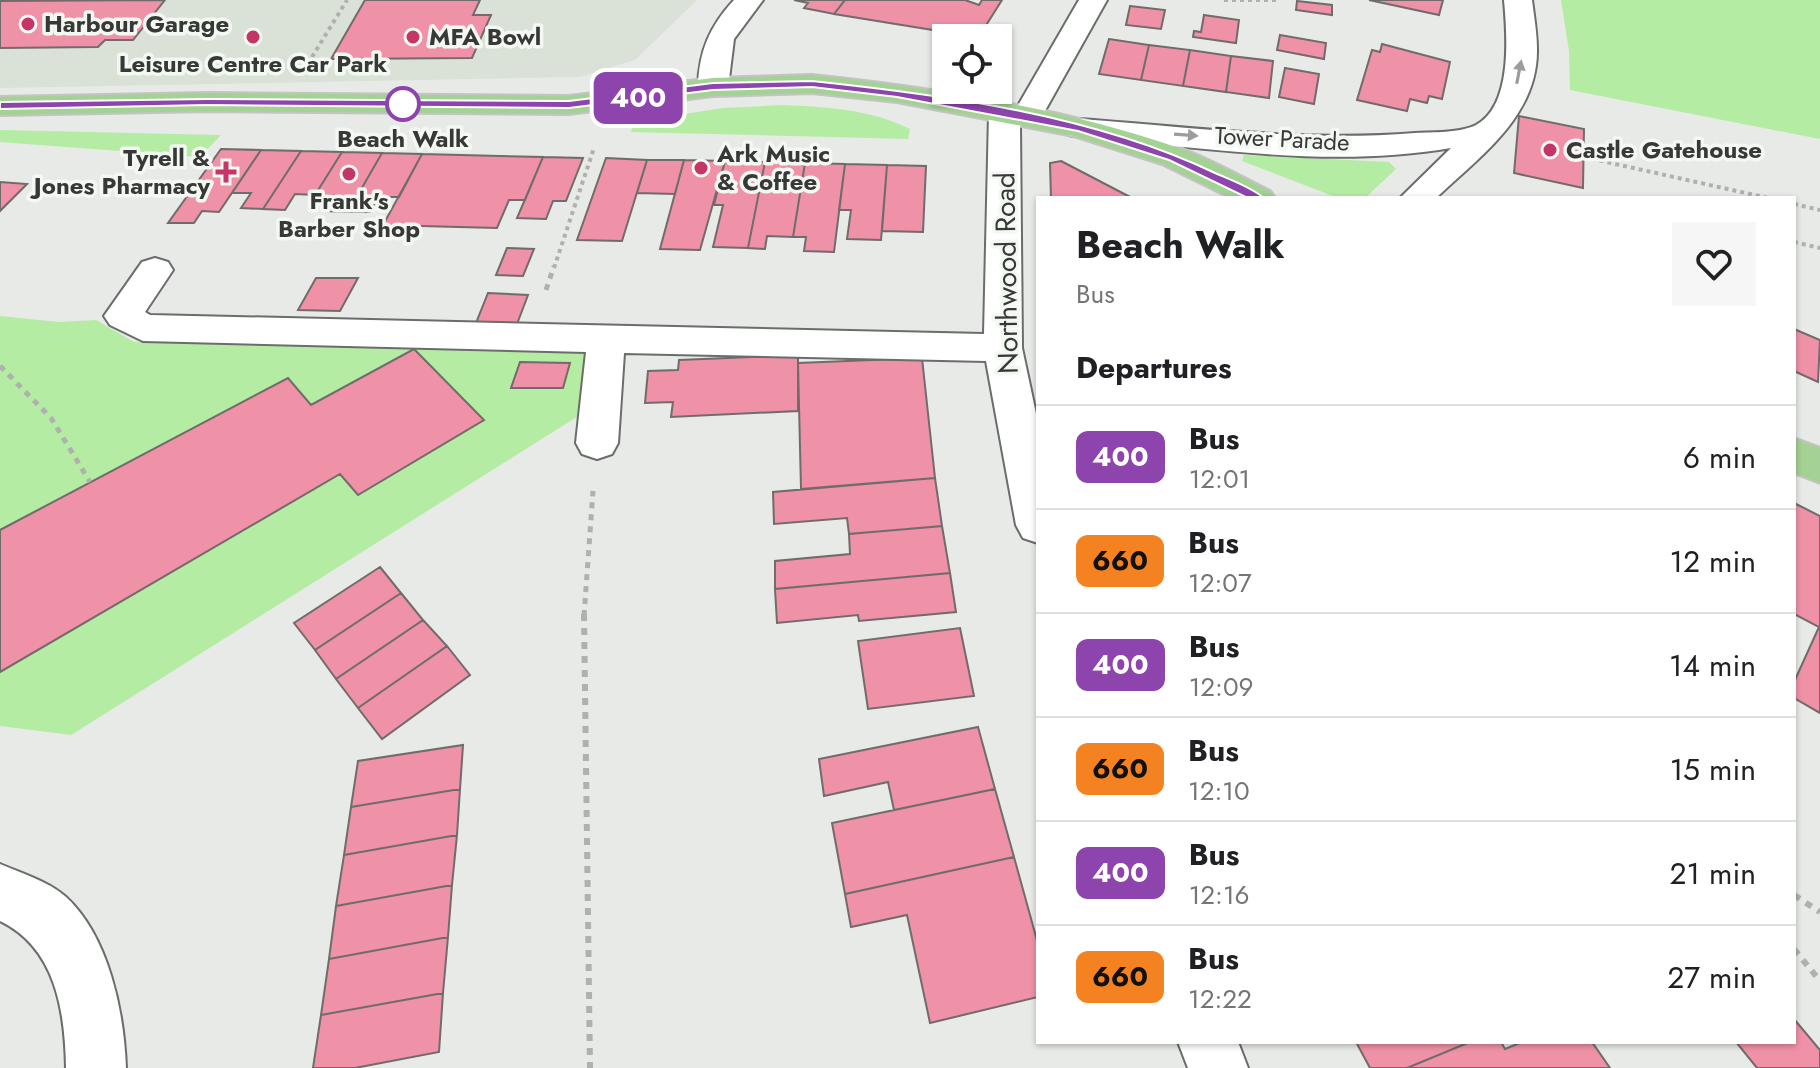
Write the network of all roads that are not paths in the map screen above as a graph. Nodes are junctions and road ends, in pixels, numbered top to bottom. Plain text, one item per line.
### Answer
1 (749, 0) edge
2 (1093, 0) edge
3 (1518, 0) edge
4 (713, 87) junction
5 (0, 106) edge
6 (1015, 116) junction
7 (1080, 128) junction
8 (1484, 133) junction
9 (1254, 196) edge
10 (1419, 196) edge
11 (155, 270) dead end
12 (606, 339) junction
13 (1003, 348) junction
14 (597, 443) road end
15 (1796, 455) edge
16 (1820, 467) edge
17 (1036, 515) edge
18 (23, 904) edge
19 (1209, 1044) edge
20 (96, 1068) edge
21 (1218, 1068) edge

1 - 4 street
2 - 6 street
8 -> 3 street
4 - 5 main road
4 - 6 main road
6 - 7 main road
6 - 13 street, Northwood Road
7 -> 8 street, Tower Parade
7 - 9 main road
8 - 10 street
11 - 12 street
12 - 13 street
12 - 14 street
13 - 17 street, Northwood Road
15 - 16 main road
18 - 20 street
19 - 21 street

